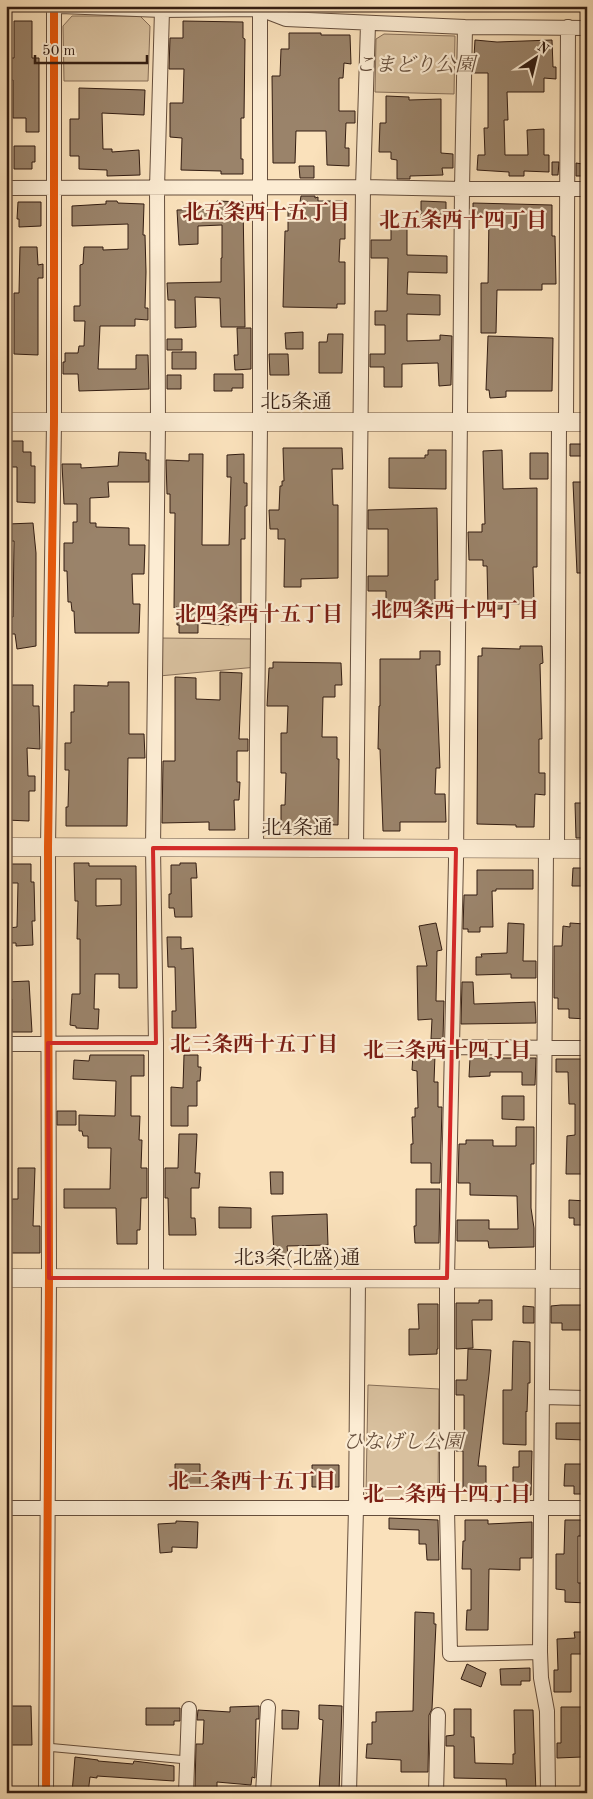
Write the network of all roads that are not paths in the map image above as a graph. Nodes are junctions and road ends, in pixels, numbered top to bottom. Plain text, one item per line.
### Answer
1 (54, 6) edge
2 (60, 6) edge
3 (260, 9) junction
4 (162, 10) junction
5 (368, 24) junction
6 (465, 27) junction
7 (568, 27) junction
8 (587, 28) edge
9 (363, 187) junction
10 (6, 188) edge
11 (54, 188) junction
12 (157, 188) junction
13 (260, 188) junction
14 (462, 189) junction
15 (567, 189) junction
16 (587, 189) edge
17 (6, 422) edge
18 (54, 422) junction
19 (360, 422) junction
20 (563, 422) junction
21 (587, 422) edge
22 (158, 423) junction
23 (260, 423) junction
24 (461, 423) junction
25 (6, 847) edge
26 (48, 847) junction
27 (153, 848) junction
28 (256, 848) junction
29 (356, 848) junction
30 (456, 849) junction
31 (552, 849) junction
32 (587, 849) edge
33 (48, 1043) junction
34 (6, 1044) edge
35 (156, 1044) junction
36 (451, 1046) junction
37 (545, 1048) junction
38 (587, 1048) edge
39 (6, 1278) edge
40 (50, 1278) junction
41 (156, 1278) junction
42 (358, 1278) junction
43 (447, 1278) junction
44 (587, 1279) edge
45 (542, 1280) junction
46 (542, 1397) junction
47 (587, 1398) edge
48 (6, 1508) edge
49 (47, 1508) junction
50 (356, 1508) junction
51 (541, 1508) junction
52 (587, 1508) edge
53 (447, 1509) junction
54 (540, 1652) junction
55 (268, 1707) dead end
56 (189, 1709) dead end
57 (438, 1715) dead end
58 (46, 1747) junction
59 (187, 1760) junction
60 (46, 1793) edge
61 (186, 1793) edge
62 (263, 1793) edge
63 (349, 1793) edge
64 (436, 1793) edge
65 (548, 1793) edge

1 - 11 street
2 - 4 street
3 - 4 street
3 - 5 street
3 - 13 street
4 - 12 street
5 - 6 street
5 - 9 street
6 - 7 street
6 - 14 street
7 - 8 street
7 - 15 street
9 - 13 street
9 - 14 street
9 - 19 street
10 - 11 street
11 - 12 street
11 - 18 street
12 - 13 street
12 - 22 street
13 - 23 street
14 - 15 street
14 - 24 street
15 - 16 street
15 - 20 street
17 - 18 street, 北5条通
18 - 22 street, 北5条通
18 - 26 street
19 - 23 street, 北5条通
19 - 24 street, 北5条通
19 - 29 street
20 - 21 street, 北5条通
20 - 24 street, 北5条通
20 - 31 street
22 - 23 street, 北5条通
22 - 27 street
23 - 28 street
24 - 30 street
25 - 26 street, 北4条通
26 - 27 street, 北4条通
26 - 33 street
27 - 28 street, 北4条通
27 - 35 street
28 - 29 street, 北4条通
29 - 30 street, 北4条通
30 - 31 street, 北4条通
30 - 36 street
31 - 32 street, 北4条通
31 - 37 street
33 - 34 street
33 - 35 street
33 - 40 street
35 - 41 street
36 - 37 street
36 - 43 street
37 - 38 street
37 - 45 street
39 - 40 street, 北3条(北盛)通
40 - 41 street, 北3条(北盛)通
40 - 49 street
41 - 42 street, 北3条(北盛)通
42 - 43 street, 北3条(北盛)通
42 - 50 street
43 - 45 street, 北3条(北盛)通
43 - 53 street
44 - 45 street, 北3条(北盛)通
45 - 46 street
46 - 47 street
46 - 51 street
48 - 49 street
49 - 50 street
49 - 58 street
50 - 53 street
50 - 63 street
51 - 52 street
51 - 53 street
51 - 54 street
53 - 54 street
54 - 65 street
55 - 62 street
56 - 59 street
57 - 64 street
58 - 59 lane
58 - 60 street
59 - 61 street

